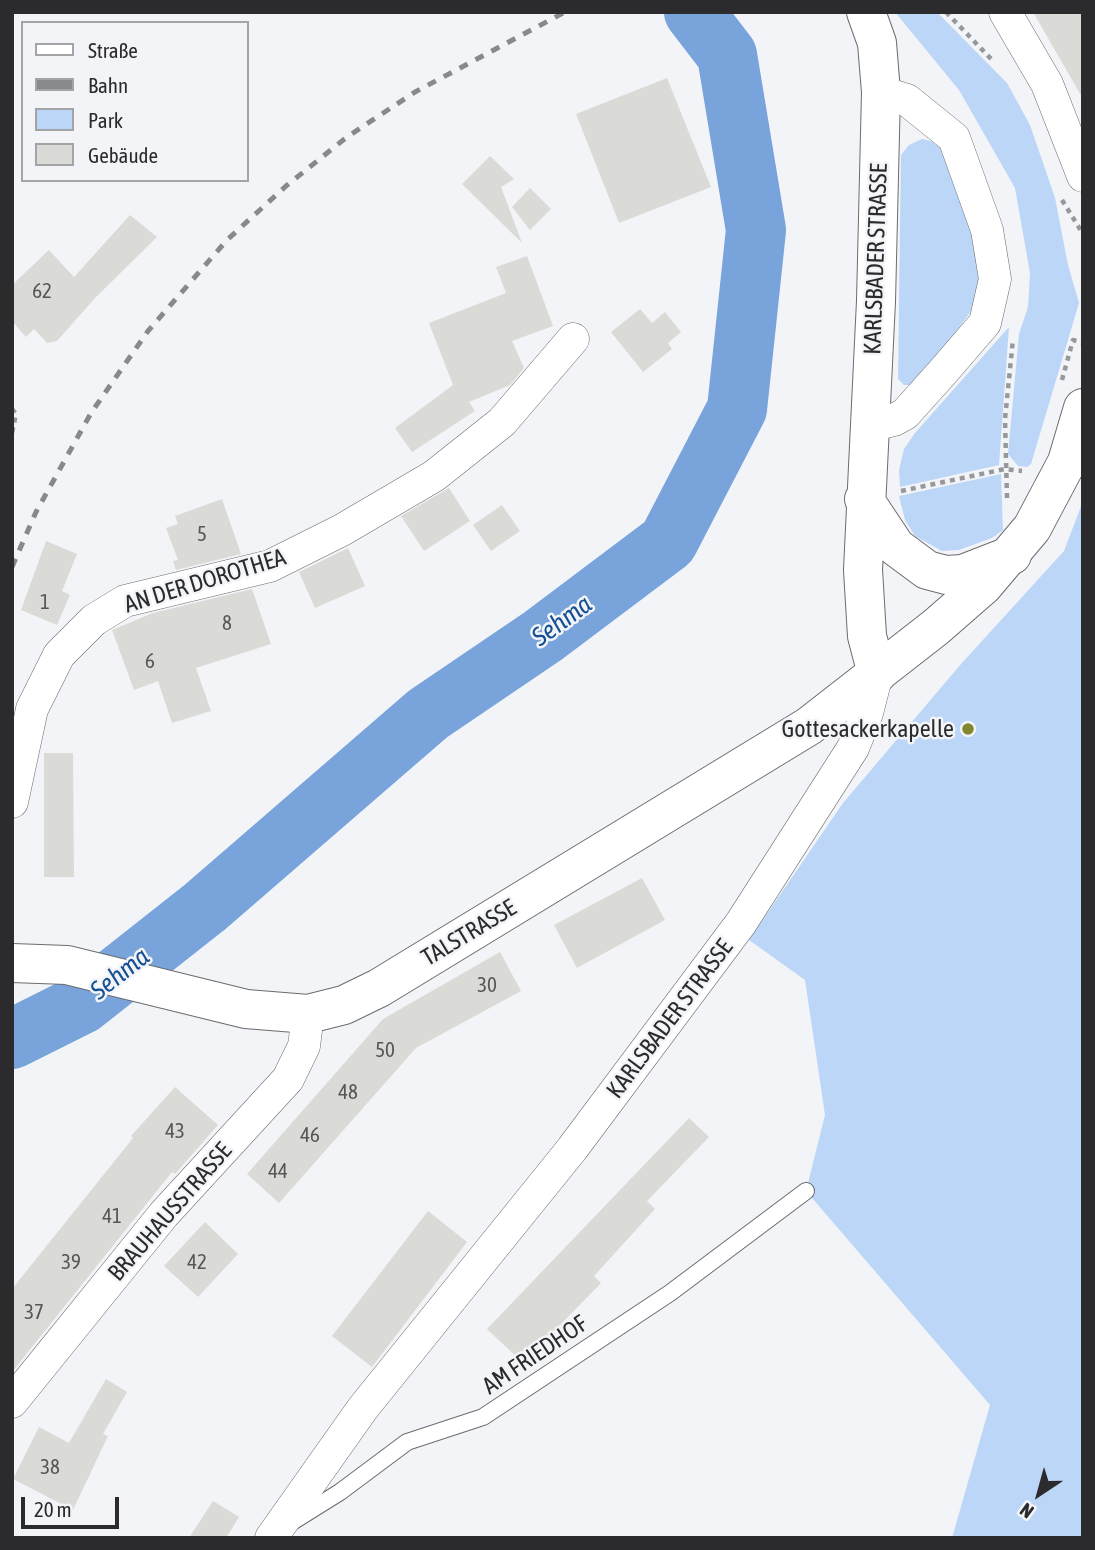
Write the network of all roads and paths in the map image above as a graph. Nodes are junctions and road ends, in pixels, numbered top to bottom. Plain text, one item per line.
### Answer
1 (866, 12) edge
2 (946, 12) edge
3 (1004, 12) edge
4 (996, 64) dead end
5 (881, 92) junction
6 (1071, 185) edge
7 (1083, 234) edge
8 (1013, 338) dead end
9 (573, 339) dead end
10 (1083, 343) edge
11 (1071, 401) edge
12 (12, 409) edge
13 (869, 426) junction
14 (12, 433) edge
15 (1005, 469) junction
16 (1033, 472) dead end
17 (864, 499) junction
18 (1012, 555) junction
19 (877, 674) junction
20 (12, 802) edge
21 (12, 963) edge
22 (308, 1014) junction
23 (806, 1191) dead end
24 (12, 1402) edge
25 (273, 1535) edge

1 - 5 main road, KARLSBADER STRASSE
2 - 4 path
3 - 6 street
5 - 13 main road, KARLSBADER STRASSE
5 - 13 street
6 - 7 path
8 - 15 path
9 - 20 street, AN DER DOROTHEA
10 - 11 path
11 - 18 main road, TALSTRASSE
12 - 14 path
13 - 17 main road, KARLSBADER STRASSE
15 - 16 path
15 - 17 path
15 - 18 path
17 - 18 main road
17 - 19 main road, KARLSBADER STRASSE
18 - 19 main road, TALSTRASSE
19 - 22 main road, TALSTRASSE
19 - 25 street, KARLSBADER STRASSE
21 - 22 main road, TALSTRASSE
22 - 24 street, BRAUHAUSSTRASSE
23 - 25 lane, AM FRIEDHOF

